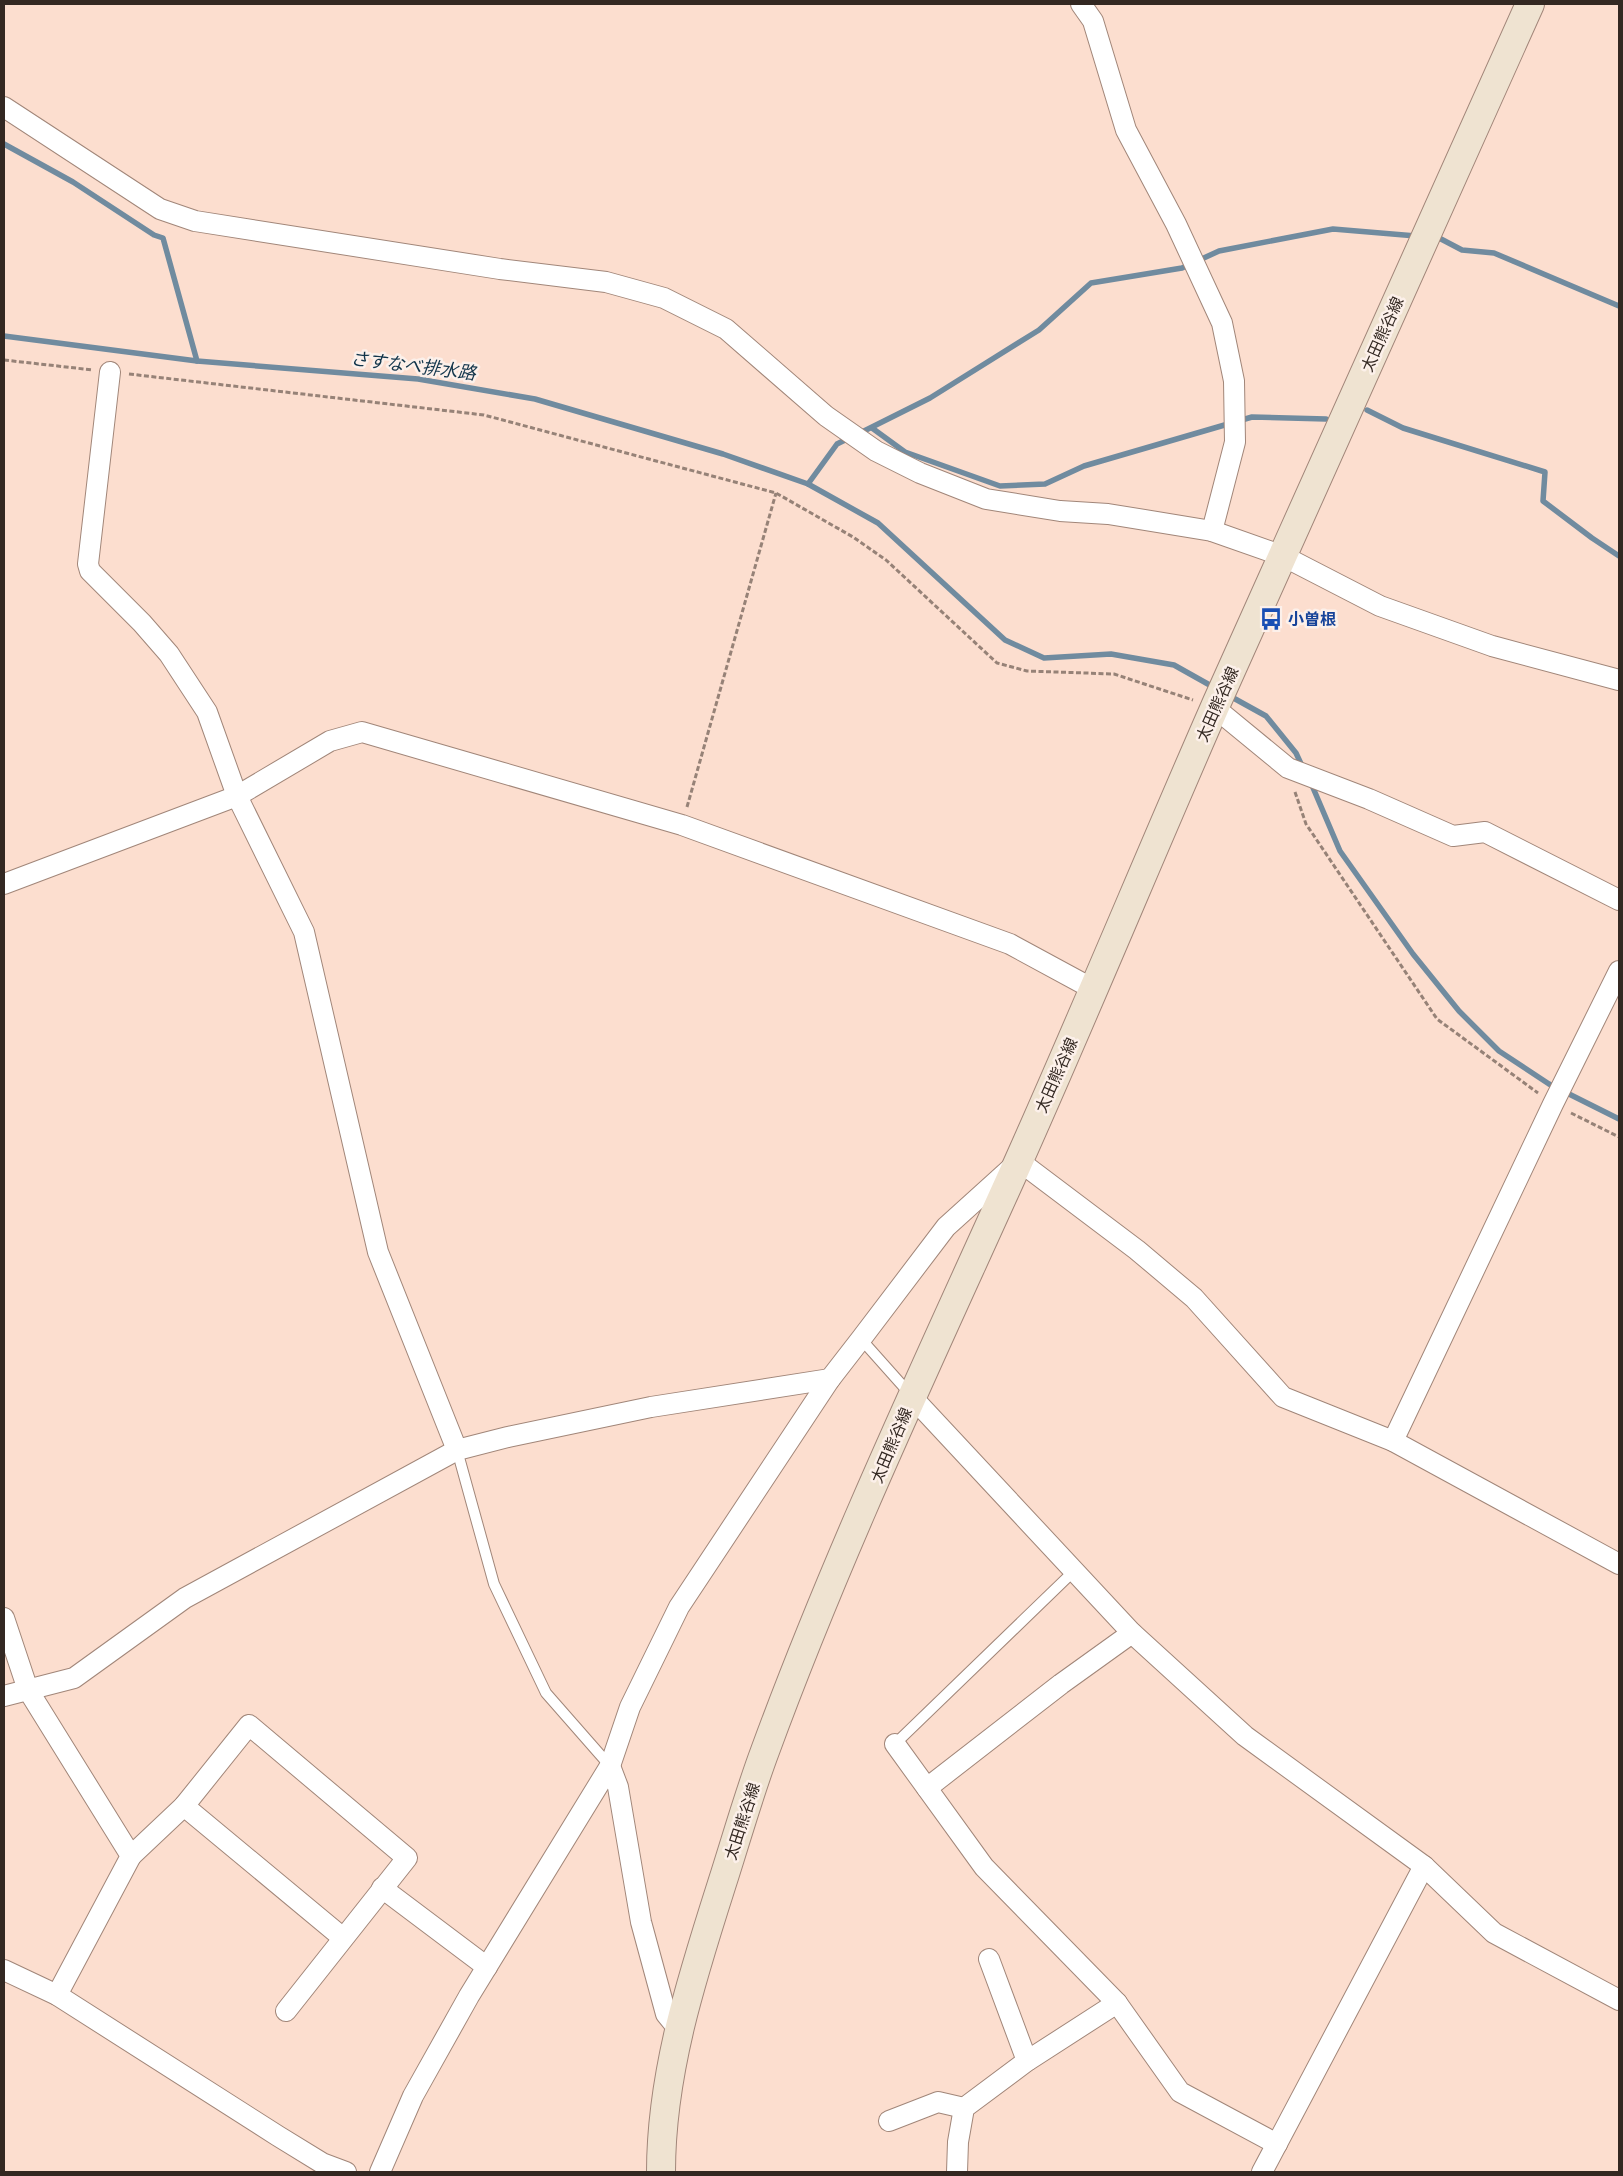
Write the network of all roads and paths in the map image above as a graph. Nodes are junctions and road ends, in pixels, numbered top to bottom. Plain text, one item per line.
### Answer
1 (1081, 4) edge
2 (1530, 4) edge
3 (4, 107) edge
4 (4, 360) edge
5 (110, 372) junction
6 (776, 493) junction
7 (1212, 531) junction
8 (1283, 556) junction
9 (1619, 680) edge
10 (1220, 697) junction
11 (1288, 768) junction
12 (237, 796) junction
13 (682, 825) junction
14 (4, 884) edge
15 (1619, 900) edge
16 (1619, 970) edge
17 (1093, 989) junction
18 (1553, 1104) junction
19 (1619, 1137) edge
20 (1019, 1161) junction
21 (861, 1339) junction
22 (830, 1379) junction
23 (912, 1397) junction
24 (1393, 1441) junction
25 (457, 1450) junction
26 (1619, 1564) edge
27 (1074, 1572) junction
28 (4, 1618) edge
29 (1132, 1633) junction
30 (28, 1690) junction
31 (4, 1696) edge
32 (895, 1744) joint
33 (610, 1766) junction
34 (926, 1788) junction
35 (184, 1806) junction
36 (132, 1856) junction
37 (1424, 1866) junction
38 (382, 1888) junction
39 (343, 1938) junction
40 (988, 1960) dead end
41 (487, 1967) junction
42 (4, 1970) edge
43 (57, 1995) junction
44 (1619, 2000) edge
45 (1117, 2003) junction
46 (286, 2011) dead end
47 (680, 2030) junction
48 (1027, 2062) junction
49 (964, 2108) junction
50 (889, 2121) dead end
51 (1277, 2144) junction
52 (346, 2172) edge
53 (380, 2172) edge
54 (661, 2172) edge
55 (957, 2172) edge
56 (1262, 2172) edge

1 - 7 street
2 - 8 main road, 太田熊谷線
3 - 7 street
4 - 5 path
5 - 6 path
5 - 12 street
6 - 10 path
6 - 13 path
7 - 8 street
8 - 9 street
8 - 10 main road, 太田熊谷線
10 - 11 street
10 - 17 main road, 太田熊谷線
11 - 15 street
11 - 18 path
12 - 13 street
12 - 14 street
12 - 25 street
13 - 17 street
16 - 18 street
17 - 20 main road, 太田熊谷線
18 - 19 path
18 - 24 street
20 - 21 street
20 - 23 main road, 太田熊谷線
20 - 24 street
21 - 22 street
21 - 23 lane
22 - 25 street
22 - 33 street
23 - 27 street
23 - 47 main road, 太田熊谷線
24 - 26 street
25 - 30 street
25 - 33 lane
27 - 29 street
27 - 32 lane
28 - 30 street
29 - 34 street
29 - 37 street
30 - 31 street
30 - 36 street
32 - 34 street
33 - 41 street
33 - 47 street
34 - 45 street
35 - 36 street
35 - 38 street
35 - 39 street
36 - 43 street
37 - 44 street
37 - 51 street
38 - 39 street
38 - 41 street
39 - 46 street
40 - 48 street
41 - 53 street
42 - 43 street
43 - 52 street
45 - 48 street
45 - 51 street
47 - 54 main road, 太田熊谷線
48 - 49 street
49 - 50 street
49 - 55 street
51 - 56 street

